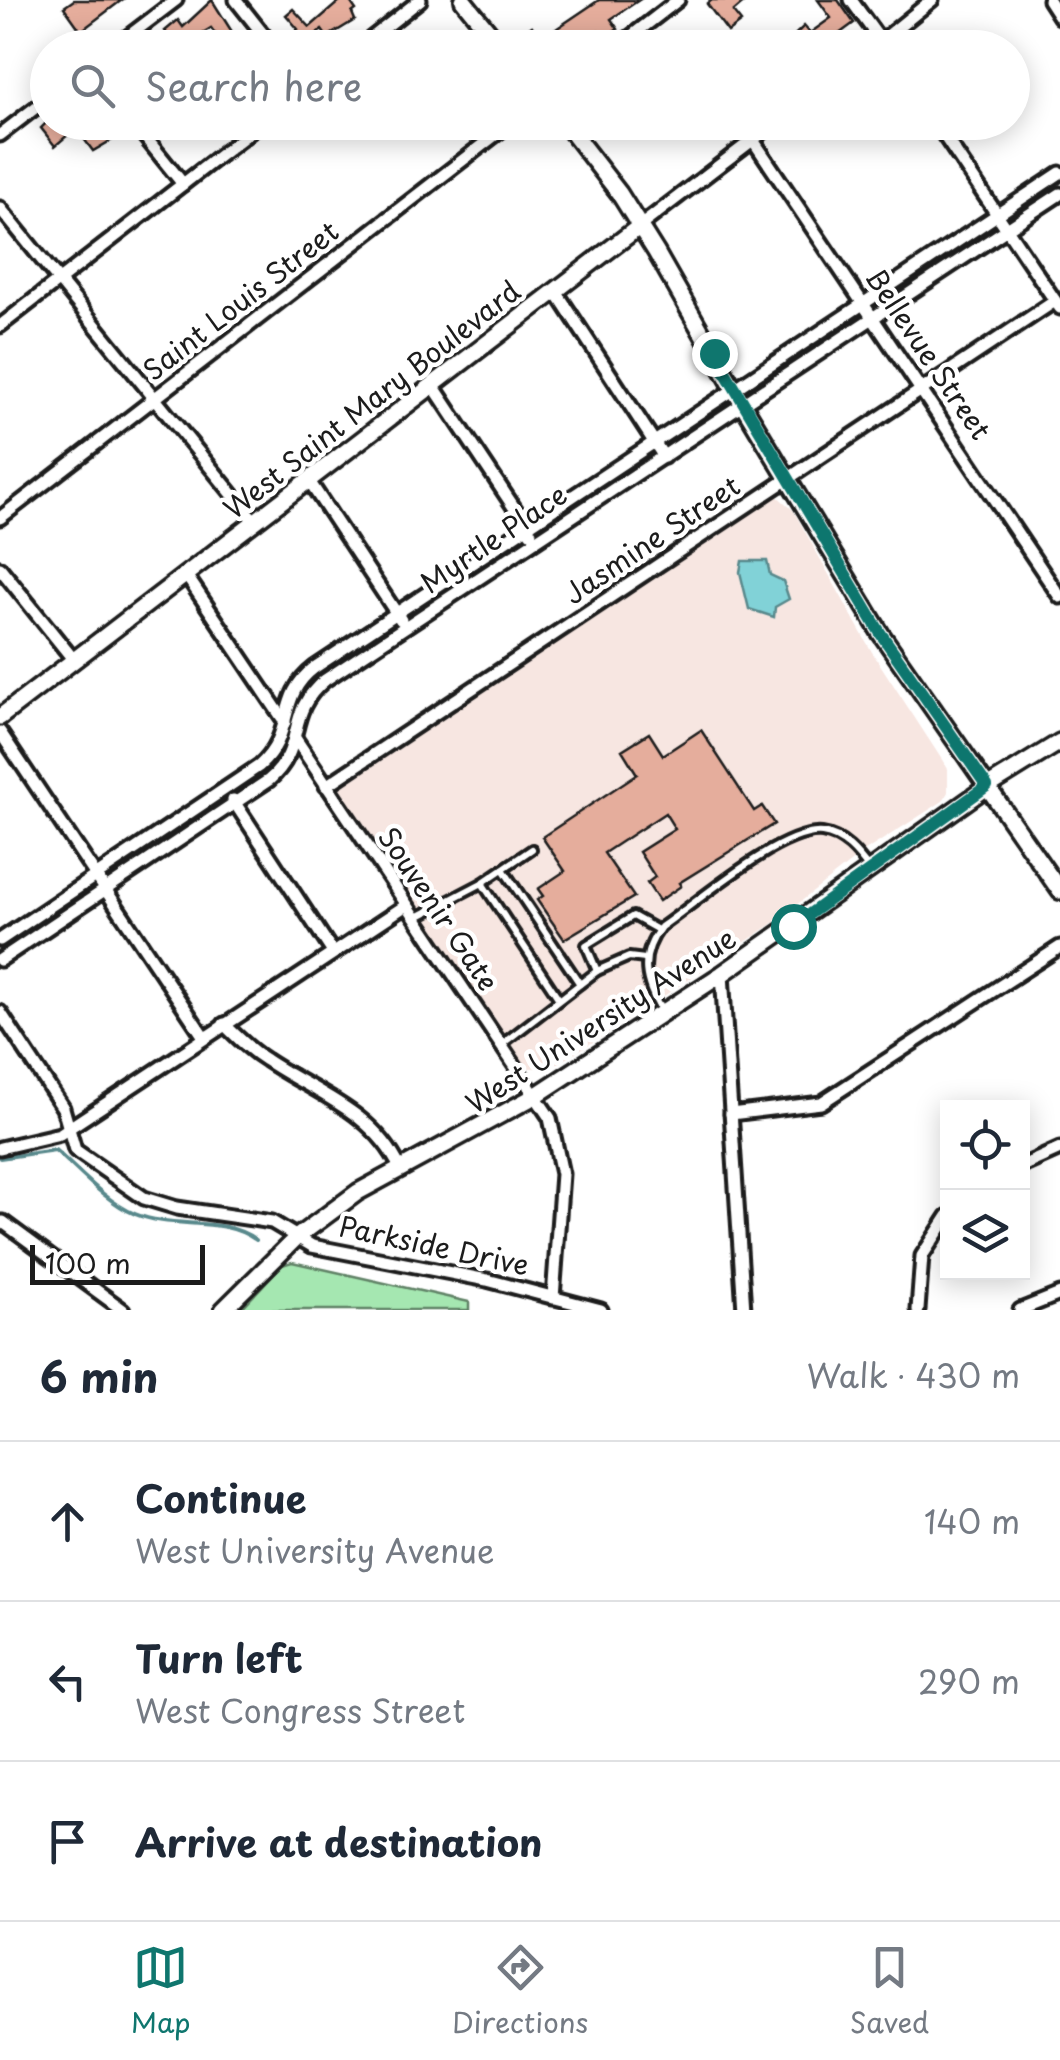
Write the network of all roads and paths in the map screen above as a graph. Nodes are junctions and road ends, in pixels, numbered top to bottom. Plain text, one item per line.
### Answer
1 (176, 0) edge
2 (236, 0) edge
3 (420, 0) edge
4 (463, 0) edge
5 (678, 0) edge
6 (851, 0) edge
7 (932, 0) edge
8 (1049, 0) edge
9 (1060, 17) edge
10 (137, 30) edge
11 (260, 30) edge
12 (382, 30) edge
13 (487, 30) edge
14 (639, 30) edge
15 (870, 30) edge
16 (897, 30) edge
17 (30, 112) edge
18 (0, 135) edge
19 (148, 140) edge
20 (239, 140) edge
21 (489, 140) edge
22 (577, 140) edge
23 (754, 140) joint
24 (947, 140) edge
25 (1060, 174) edge
26 (183, 184) junction
27 (1060, 194) edge
28 (0, 208) edge
29 (997, 216) junction
30 (640, 226) junction
31 (1006, 228) junction
32 (59, 281) junction
33 (555, 290) junction
34 (864, 304) junction
35 (1058, 305) edge
36 (873, 318) junction
37 (0, 326) edge
38 (434, 387) junction
39 (922, 391) junction
40 (738, 397) junction
41 (154, 399) junction
42 (654, 442) junction
43 (664, 456) junction
44 (788, 479) junction
45 (309, 481) junction
46 (0, 518) edge
47 (255, 522) junction
48 (527, 527) junction
49 (536, 540) junction
50 (0, 568) edge
51 (186, 575) junction
52 (1060, 597) edge
53 (397, 614) junction
54 (406, 628) junction
55 (73, 659) junction
56 (0, 717) edge
57 (287, 725) junction
58 (0, 732) edge
59 (296, 740) junction
60 (1060, 742) edge
61 (326, 786) junction
62 (987, 786) junction
63 (226, 790) junction
64 (236, 804) junction
65 (532, 849) dead end
66 (503, 869) junction
67 (871, 871) junction
68 (96, 876) junction
69 (482, 883) junction
70 (105, 890) junction
71 (1060, 891) edge
72 (405, 906) junction
73 (414, 919) junction
74 (658, 930) junction
75 (0, 940) edge
76 (1060, 947) edge
77 (332, 951) junction
78 (646, 959) junction
79 (0, 960) edge
80 (597, 970) junction
81 (722, 974) junction
82 (580, 984) junction
83 (559, 999) junction
84 (0, 1012) edge
85 (663, 1013) junction
86 (224, 1024) junction
87 (204, 1037) junction
88 (500, 1045) junction
89 (536, 1096) junction
90 (731, 1114) junction
91 (67, 1127) junction
92 (0, 1148) edge
93 (1060, 1150) edge
94 (1030, 1163) edge
95 (400, 1168) junction
96 (3, 1222) dead end
97 (940, 1225) edge
98 (297, 1237) junction
99 (1060, 1294) edge
100 (553, 1298) junction
101 (123, 1310) edge
102 (223, 1310) edge
103 (600, 1310) edge
104 (744, 1310) edge
105 (918, 1310) edge
106 (1022, 1310) edge

1 - 10 street
2 - 11 street
3 - 12 street
4 - 13 main road
5 - 14 street
6 - 15 street
7 - 16 street
8 - 9 street
17 - 18 street
19 - 26 street
20 - 26 street
21 - 41 street, Saint Louis Street
22 - 30 main road
23 - 30 street, West Saint Mary Boulevard
23 - 34 street, Bellevue Street
24 - 29 street
25 - 29 street, Myrtle Place
26 - 32 street
27 - 31 street, Myrtle Place
28 - 32 street
29 - 31 street
29 - 34 street, Myrtle Place
30 - 33 main road, West Saint Mary Boulevard
30 - 40 main road
31 - 35 street
31 - 36 street, Myrtle Place
32 - 37 street
32 - 41 street
33 - 38 main road, West Saint Mary Boulevard
33 - 42 street
34 - 36 street, Bellevue Street
34 - 40 street, Myrtle Place
35 - 39 street, Jasmine Street
36 - 39 street, Bellevue Street
36 - 40 street, Myrtle Place
38 - 45 main road, West Saint Mary Boulevard
38 - 48 street
39 - 44 street, Jasmine Street
39 - 52 street, Bellevue Street
40 - 42 street, Myrtle Place
40 - 43 street, Myrtle Place
40 - 44 main road
41 - 46 street, Saint Louis Street
41 - 47 street
42 - 43 street
42 - 48 street, Myrtle Place
43 - 49 street, Myrtle Place
44 - 61 street, Jasmine Street
44 - 62 main road
45 - 47 main road, West Saint Mary Boulevard
45 - 53 street
47 - 51 main road, West Saint Mary Boulevard
48 - 49 street
48 - 53 street, Myrtle Place
49 - 54 street, Myrtle Place
50 - 55 street
51 - 55 main road, West Saint Mary Boulevard
51 - 57 street, Souvenir Gate
53 - 54 street
53 - 57 street, Myrtle Place
54 - 59 street, Myrtle Place
55 - 56 main road, West Saint Mary Boulevard
57 - 59 street, Souvenir Gate
57 - 63 street, Myrtle Place
58 - 68 street
59 - 61 street, Souvenir Gate
59 - 64 street, Myrtle Place
60 - 62 main road, West University Avenue
61 - 72 street, Souvenir Gate
62 - 67 main road, West University Avenue
62 - 71 main road
63 - 64 street
63 - 68 street, Myrtle Place
64 - 70 street, Myrtle Place
64 - 77 street
65 - 66 lane
66 - 69 lane
66 - 82 lane
67 - 74 lane
67 - 81 main road, West University Avenue
68 - 70 street
68 - 75 street, Myrtle Place
69 - 73 lane
69 - 83 lane
70 - 79 street, Myrtle Place
70 - 87 street
72 - 73 street, Souvenir Gate
72 - 77 street
73 - 88 street, Souvenir Gate
74 - 78 lane
74 - 80 lane
76 - 90 street
77 - 86 street
78 - 80 lane
78 - 85 lane
80 - 82 lane
81 - 85 main road, West University Avenue
81 - 90 street
82 - 83 lane
83 - 88 lane
84 - 91 street, Parkside Drive
85 - 89 main road, West University Avenue
86 - 87 street
86 - 95 street
87 - 91 street
88 - 89 street, Souvenir Gate
89 - 95 main road, West University Avenue
89 - 100 street, Souvenir Gate
90 - 104 street
91 - 92 street
91 - 98 street, Parkside Drive
93 - 94 street
95 - 98 main road, West University Avenue
96 - 101 street
97 - 105 street
98 - 100 street, Parkside Drive
98 - 102 main road, West University Avenue
99 - 106 street
100 - 103 street, Parkside Drive

